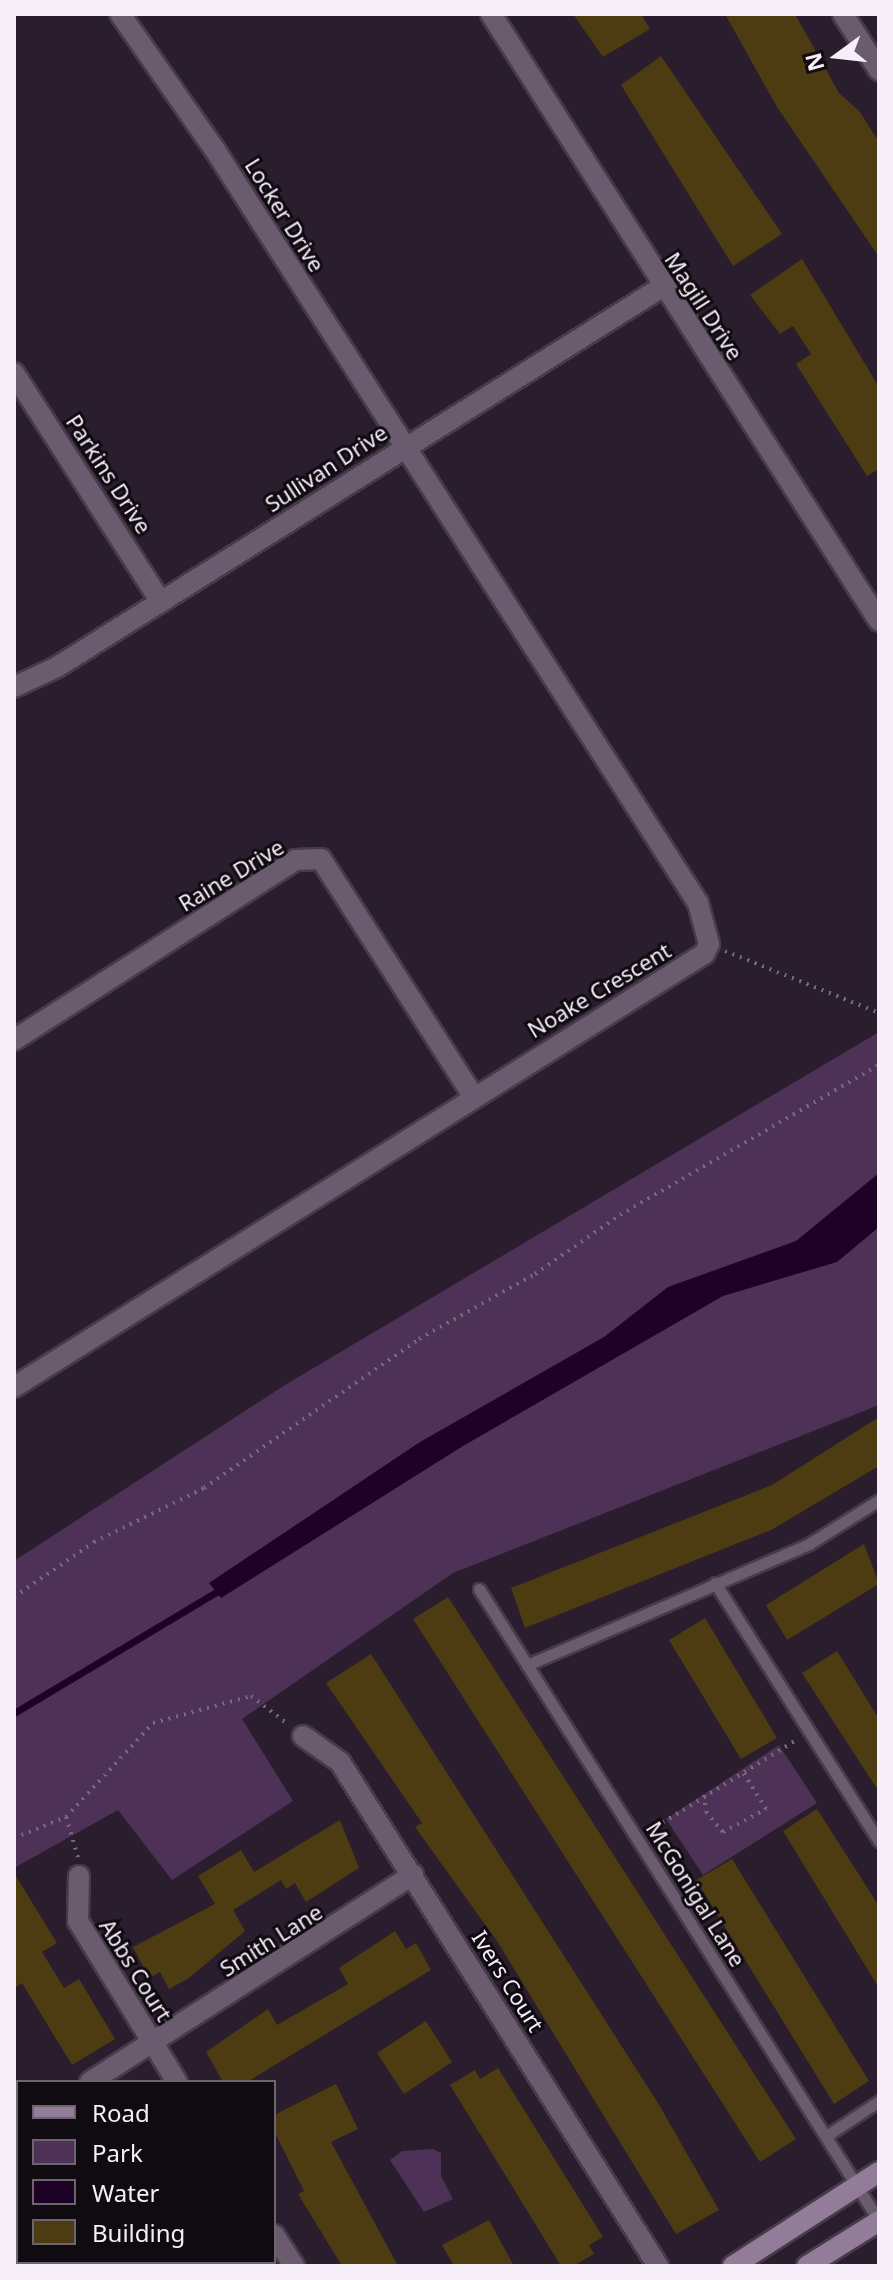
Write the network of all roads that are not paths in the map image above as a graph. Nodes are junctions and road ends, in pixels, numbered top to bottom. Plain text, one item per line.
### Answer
1 (120, 14) edge
2 (491, 14) edge
3 (843, 14) edge
4 (879, 70) edge
5 (662, 287) junction
6 (14, 373) edge
7 (403, 447) junction
8 (161, 602) junction
9 (879, 621) edge
10 (14, 687) edge
11 (14, 1040) edge
12 (472, 1094) junction
13 (14, 1387) edge
14 (879, 1500) edge
15 (715, 1583) junction
16 (479, 1589) dead end
17 (527, 1665) junction
18 (303, 1736) road end
19 (879, 1841) edge
20 (413, 1875) junction
21 (79, 1876) road end
22 (153, 2044) junction
23 (93, 2080) edge
24 (176, 2080) edge
25 (879, 2101) edge
26 (826, 2136) junction
27 (879, 2172) edge
28 (858, 2186) junction
29 (879, 2221) edge
30 (276, 2238) edge
31 (652, 2264) edge
32 (294, 2266) edge
33 (733, 2266) edge
34 (807, 2266) edge

1 - 7 street, Locker Drive
2 - 5 street, Magill Drive
3 - 4 street
5 - 7 street, Sullivan Drive
5 - 9 street, Magill Drive
6 - 8 street, Parkins Drive
7 - 8 street, Sullivan Drive
7 - 12 street, Noake Crescent
8 - 10 street, Sullivan Drive
11 - 12 street, Raine Drive
12 - 13 street, Noake Crescent
14 - 15 lane
15 - 17 lane
15 - 19 lane
16 - 17 lane, McGonigal Lane
17 - 26 lane, McGonigal Lane
18 - 20 street, Ivers Court
20 - 22 street, Smith Lane
20 - 31 street, Ivers Court
21 - 22 street, Abbs Court
22 - 23 street, Smith Lane
22 - 24 street, Abbs Court
25 - 26 lane
26 - 28 lane, McGonigal Lane
27 - 28 main road
28 - 29 lane, McGonigal Lane
28 - 33 main road
29 - 34 main road
30 - 32 street

